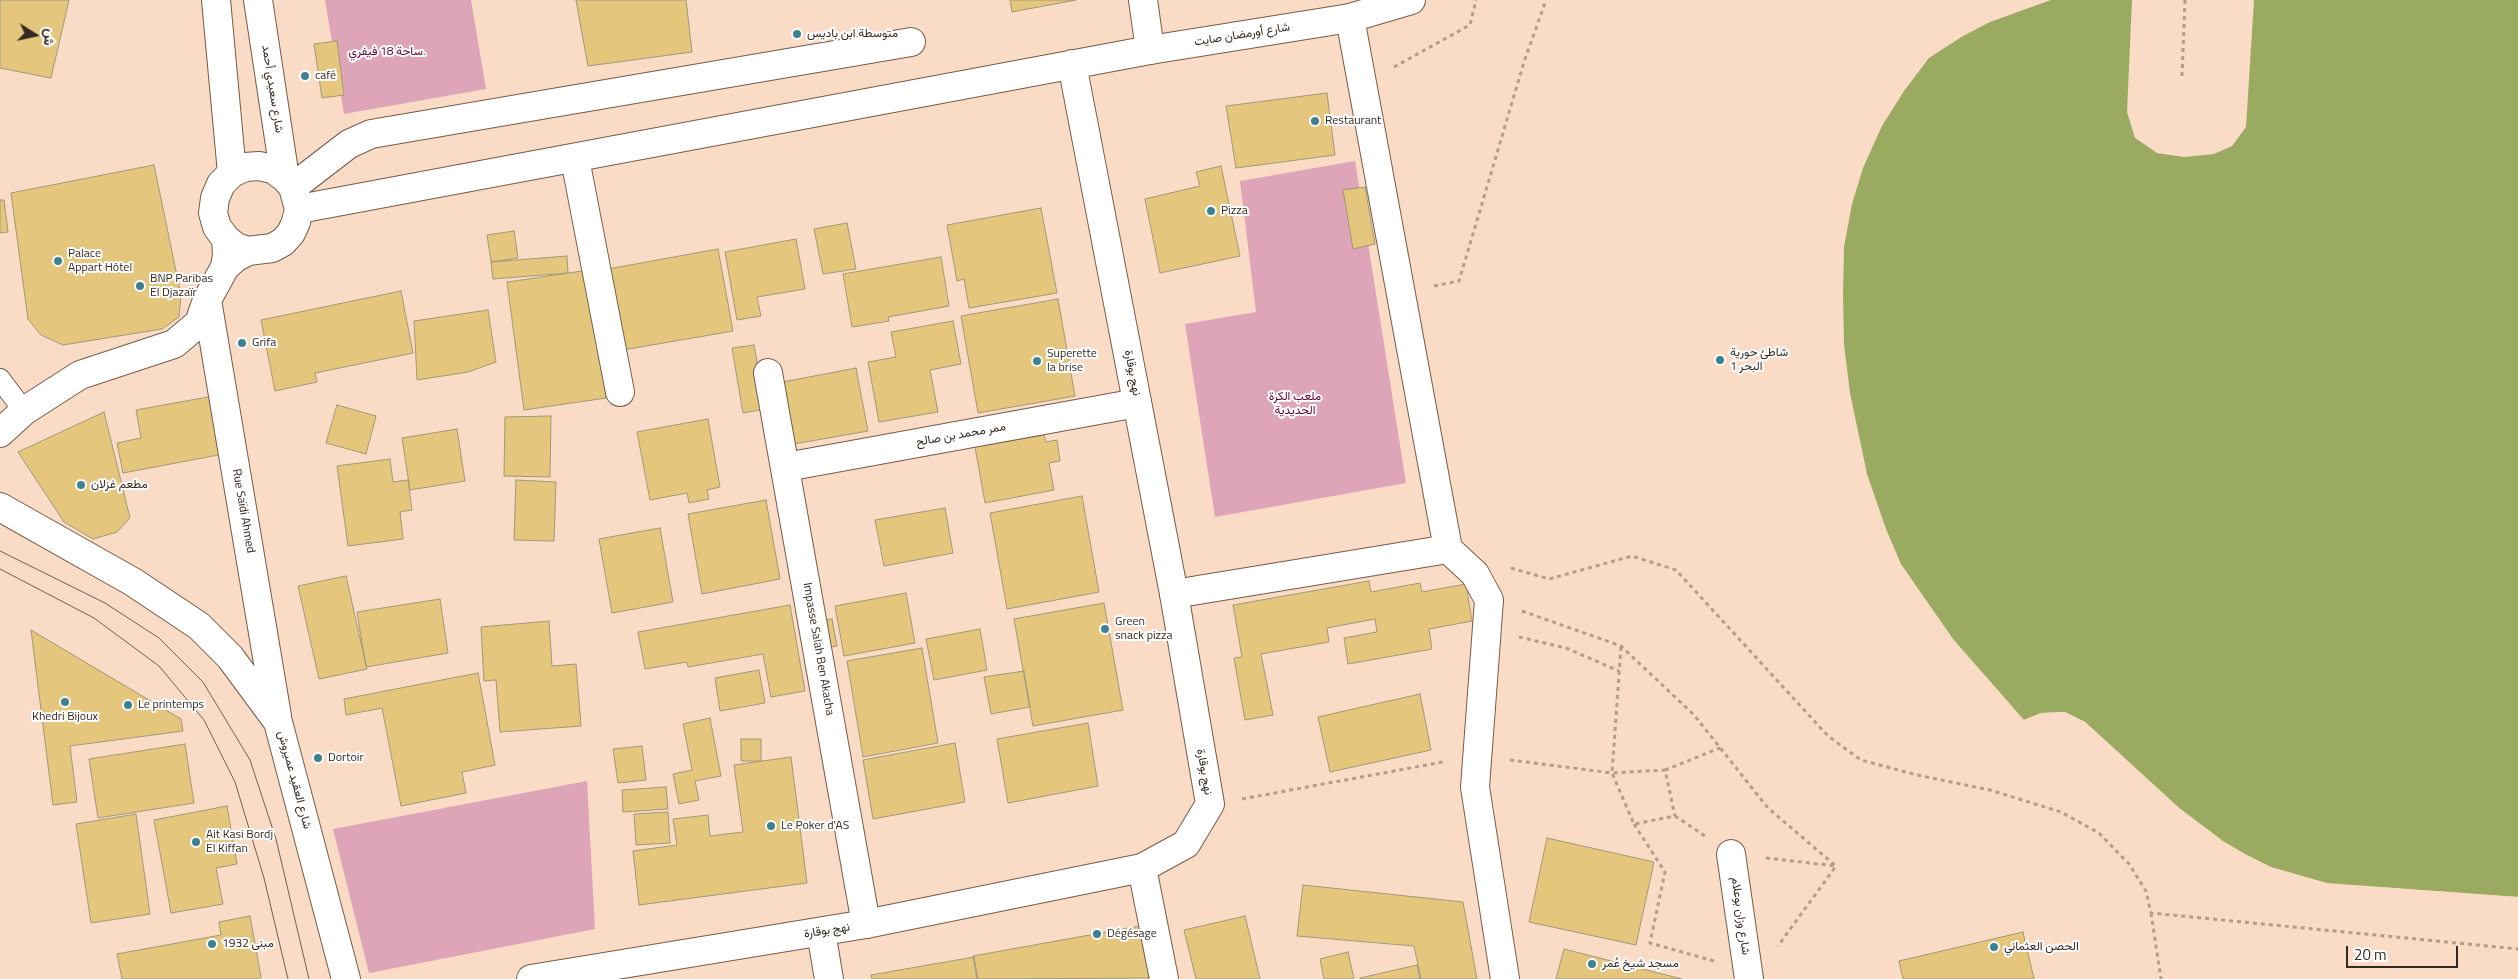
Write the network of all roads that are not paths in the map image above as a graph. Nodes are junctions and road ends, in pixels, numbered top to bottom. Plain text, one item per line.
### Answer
1 (216, 0) edge
2 (258, 0) edge
3 (1143, 0) edge
4 (1411, 0) edge
5 (1350, 18) junction
6 (911, 42) dead end
7 (1150, 50) junction
8 (1072, 64) junction
9 (575, 158) junction
10 (232, 173) junction
11 (292, 191) junction
12 (237, 245) junction
13 (207, 300) junction
14 (768, 374) dead end
15 (0, 379) edge
16 (620, 392) dead end
17 (1137, 402) junction
18 (24, 411) junction
19 (0, 433) edge
20 (786, 466) junction
21 (0, 508) edge
22 (1448, 549) junction
23 (1174, 594) junction
24 (278, 722) junction
25 (1731, 854) road end
26 (1142, 868) junction
27 (866, 924) junction
28 (821, 932) junction
29 (576, 975) edge
30 (1748, 975) edge
31 (346, 979) edge
32 (531, 979) edge
33 (829, 979) edge
34 (1164, 979) edge
35 (1505, 979) edge

1 - 10 street
2 - 11 street, شارع سعيدي أحمد
3 - 7 street
4 - 5 street, شارع أورمضان صايت
5 - 7 street, شارع أورمضان صايت
5 - 22 street
6 - 11 street
7 - 8 street, شارع أورمضان صايت
8 - 9 street, شارع أورمضان صايت
8 - 17 street, نهج بوقارة
9 - 11 street, شارع أورمضان صايت
9 - 16 street
10 - 11 street
10 - 12 street
11 - 12 street
12 - 13 street
13 - 18 street
13 - 24 street, Rue Saïdi Ahmed
14 - 20 street, Impasse Salah Ben Akacha
15 - 18 lane
17 - 20 street, ممر محمد بن صالح
17 - 23 street, نهج بوقارة
18 - 19 street
20 - 27 street, Impasse Salah Ben Akacha
21 - 24 street, شارع العقيد عميروش
22 - 23 street
22 - 35 street
23 - 26 street, نهج بوقارة
24 - 31 street, شارع العقيد عميروش
25 - 30 street, شارع وزان بوعلام
26 - 27 street, نهج بوقارة
26 - 34 street
27 - 28 street, نهج بوقارة
28 - 29 street, نهج بوقارة
28 - 33 street
29 - 32 street, نهج بوقارة

